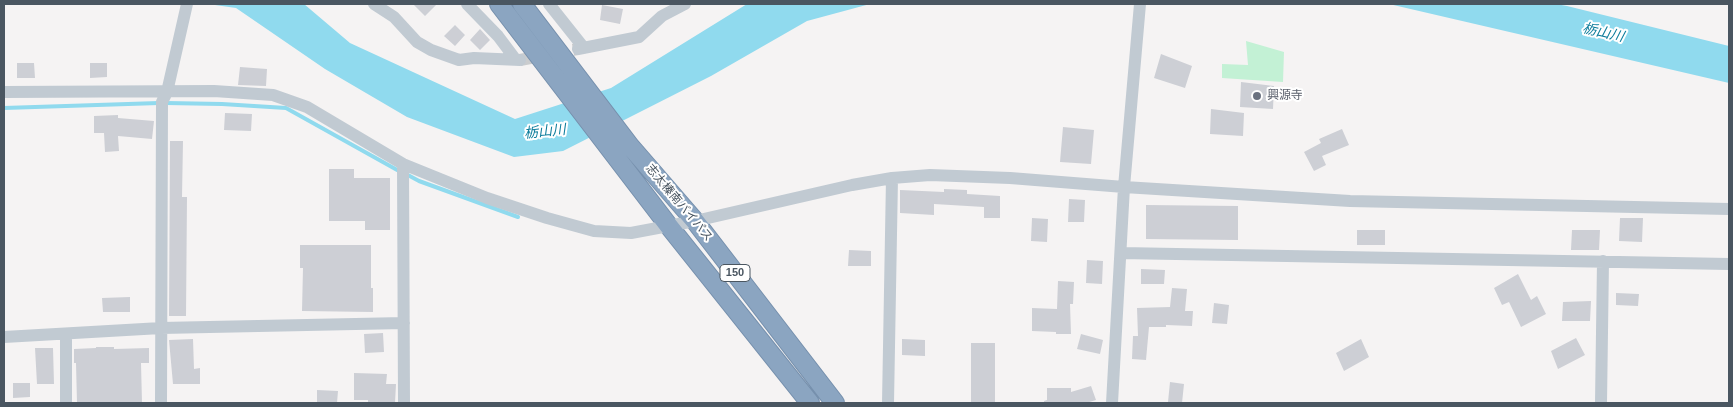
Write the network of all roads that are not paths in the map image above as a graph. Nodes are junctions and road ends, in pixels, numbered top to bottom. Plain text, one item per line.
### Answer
1 (187, 4) edge
2 (374, 4) edge
3 (467, 4) edge
4 (499, 4) edge
5 (522, 4) edge
6 (549, 4) edge
7 (685, 4) edge
8 (1140, 4) edge
9 (4, 92) edge
10 (167, 92) junction
11 (403, 171) junction
12 (892, 178) junction
13 (1124, 187) junction
14 (1729, 209) edge
15 (695, 221) junction
16 (668, 225) junction
17 (1121, 253) junction
18 (1603, 262) junction
19 (1729, 264) edge
20 (404, 323) junction
21 (161, 328) junction
22 (66, 334) junction
23 (4, 337) edge
24 (66, 403) edge
25 (161, 403) edge
26 (404, 403) edge
27 (810, 403) edge
28 (835, 403) edge
29 (888, 403) edge
30 (1112, 403) edge
31 (1601, 403) edge

1 - 10 street
2 - 3 street
4 - 16 highway, 志太榛南バイパス / 150
5 - 15 highway, 志太榛南バイパス / 150
6 - 7 street
8 - 13 street
9 - 10 street
10 - 11 street
10 - 21 street
11 - 16 street
11 - 20 street
12 - 13 street
12 - 15 street
12 - 29 street
13 - 14 street
13 - 17 street
15 - 16 street
15 - 28 highway, 志太榛南バイパス / 150
16 - 27 highway, 志太榛南バイパス / 150
17 - 18 street
17 - 30 street
18 - 19 street
18 - 31 street
20 - 21 street
20 - 26 street
21 - 22 street
21 - 25 street
22 - 23 street
22 - 24 street

